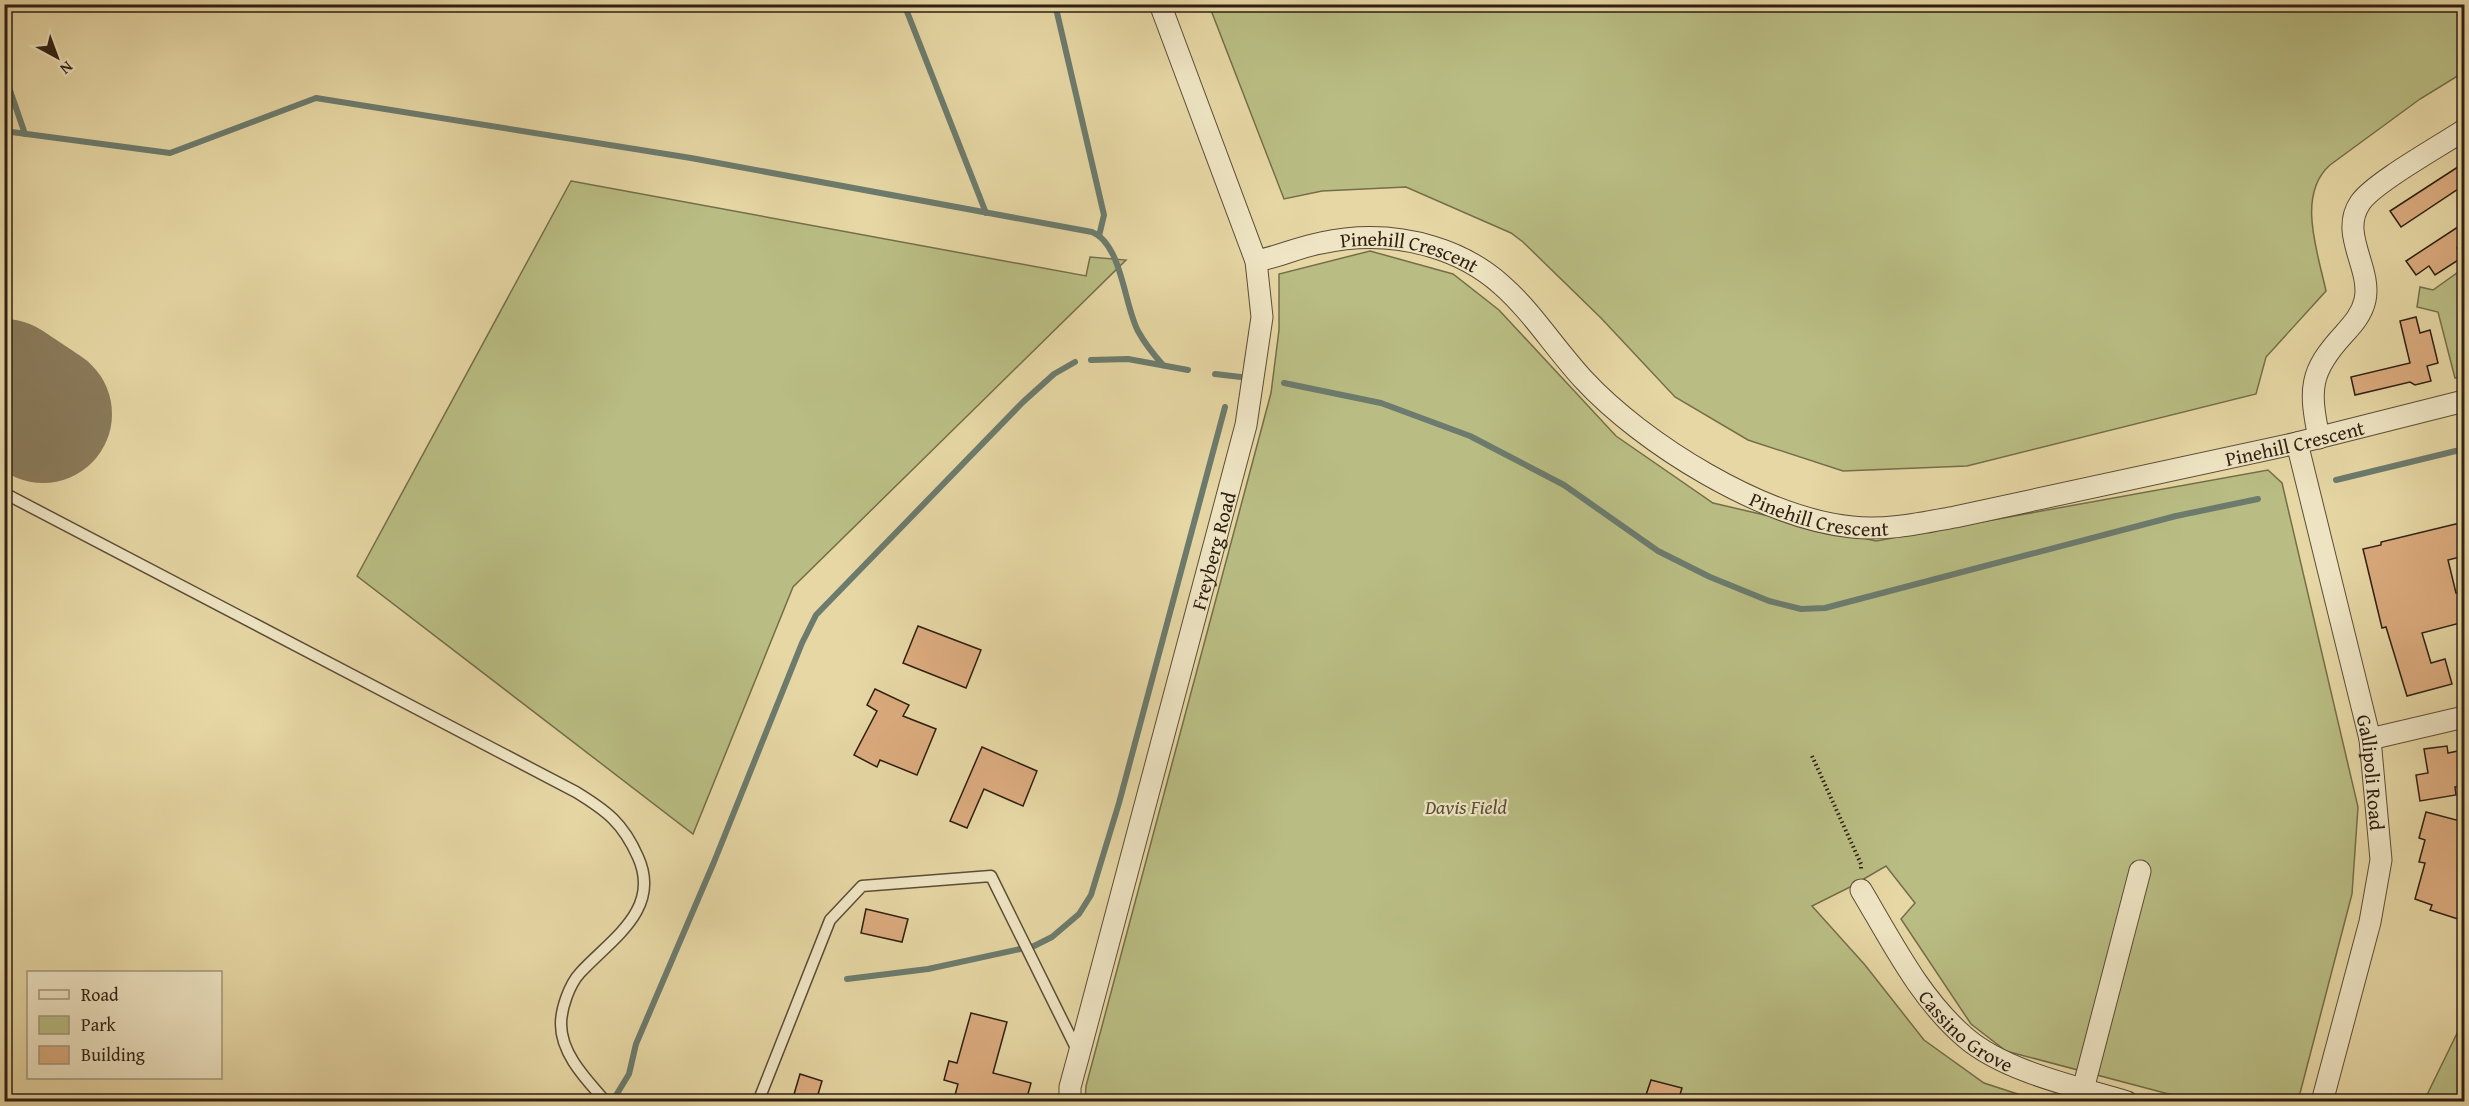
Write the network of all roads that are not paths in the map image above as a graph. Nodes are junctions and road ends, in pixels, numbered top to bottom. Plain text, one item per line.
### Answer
1 (1160, 4) edge
2 (2464, 130) edge
3 (1256, 261) junction
4 (2464, 401) edge
5 (2319, 438) junction
6 (2296, 443) junction
7 (4, 493) edge
8 (2464, 717) edge
9 (2370, 739) junction
10 (2140, 871) dead end
11 (1861, 890) road end
12 (1079, 1054) junction
13 (2082, 1095) edge
14 (603, 1097) edge
15 (758, 1101) edge
16 (1070, 1101) edge
17 (2127, 1101) edge
18 (2322, 1101) edge

1 - 3 street, Freyberg Road
2 - 5 street
3 - 6 street, Pinehill Crescent
3 - 12 street, Freyberg Road
4 - 5 street, Pinehill Crescent
5 - 6 street, Pinehill Crescent
6 - 9 street, Gallipoli Road
7 - 14 lane
8 - 9 street
9 - 18 street, Gallipoli Road
10 - 13 street
11 - 13 street, Cassino Grove
12 - 15 lane
12 - 16 street, Freyberg Road
13 - 17 street, Cassino Grove

